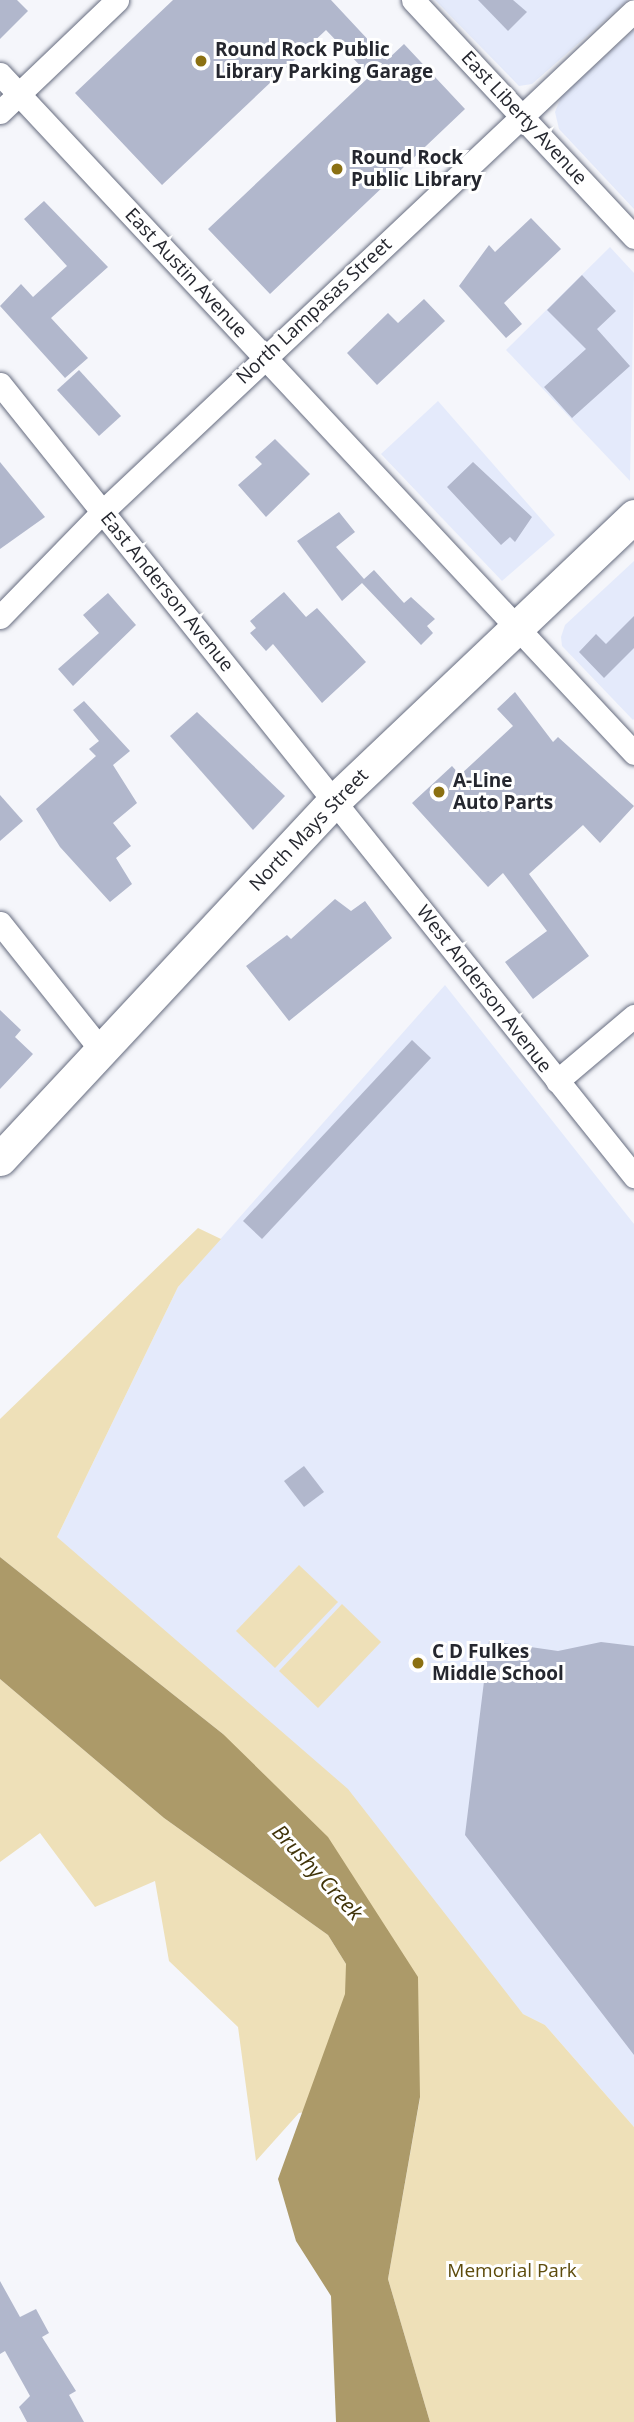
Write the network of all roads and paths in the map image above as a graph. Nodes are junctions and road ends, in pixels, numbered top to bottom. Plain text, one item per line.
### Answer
1 (117, 0) edge
2 (413, 0) edge
3 (634, 11) edge
4 (0, 74) edge
5 (19, 94) junction
6 (0, 112) edge
7 (523, 116) junction
8 (634, 237) edge
9 (264, 357) junction
10 (0, 384) edge
11 (103, 511) junction
12 (634, 516) edge
13 (0, 617) edge
14 (517, 624) junction
15 (634, 753) edge
16 (334, 801) junction
17 (0, 923) edge
18 (634, 1016) edge
19 (101, 1050) junction
20 (557, 1080) junction
21 (0, 1159) edge
22 (634, 1176) edge

1 - 5 street
2 - 7 street, East Liberty Avenue
3 - 7 street, North Lampasas Street
4 - 5 street, East Austin Avenue
5 - 6 street
5 - 9 street, East Austin Avenue
7 - 8 street, East Liberty Avenue
7 - 9 street, North Lampasas Street
9 - 11 street, North Lampasas Street
9 - 14 street, East Austin Avenue
10 - 11 street, East Anderson Avenue
11 - 13 street, North Lampasas Street
11 - 16 street, East Anderson Avenue
12 - 14 main road, North Mays Street
14 - 15 street, East Austin Avenue
14 - 16 main road, North Mays Street
16 - 19 main road, North Mays Street
16 - 20 street, West Anderson Avenue
17 - 19 street
18 - 20 street
19 - 21 main road, North Mays Street
20 - 22 street, West Anderson Avenue

